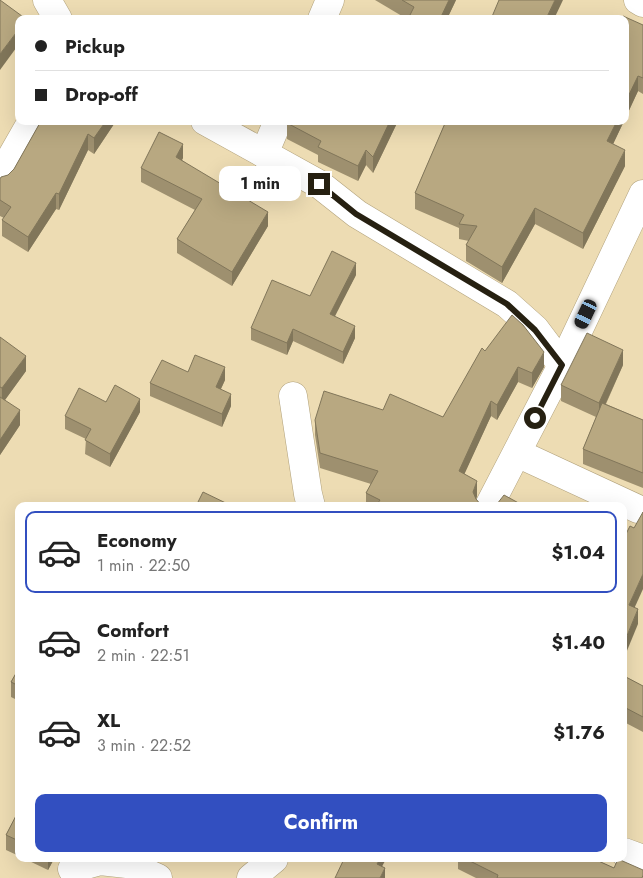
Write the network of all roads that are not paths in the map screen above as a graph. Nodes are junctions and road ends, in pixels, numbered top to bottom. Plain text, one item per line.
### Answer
1 (47, 0) edge
2 (330, 0) edge
3 (638, 0) edge
4 (643, 3) edge
5 (56, 15) edge
6 (324, 15) edge
7 (30, 125) edge
8 (212, 125) edge
9 (276, 125) edge
10 (264, 154) junction
11 (0, 176) edge
12 (643, 194) edge
13 (562, 365) junction
14 (293, 396) dead end
15 (517, 453) junction
16 (310, 502) edge
17 (491, 502) edge
18 (623, 502) edge
19 (627, 504) edge
20 (638, 509) dead end
21 (627, 853) edge
22 (643, 859) edge
23 (96, 862) edge
24 (109, 862) edge
25 (270, 862) edge
26 (72, 869) dead end
27 (158, 878) edge
28 (251, 878) edge

1 - 5 street
2 - 6 street
3 - 4 street
7 - 11 street
8 - 10 street
9 - 10 street
10 - 13 street
12 - 13 street
13 - 15 street
14 - 16 street
15 - 17 street
15 - 18 street
19 - 20 street
21 - 22 street
23 - 26 street
24 - 27 street
25 - 28 street

